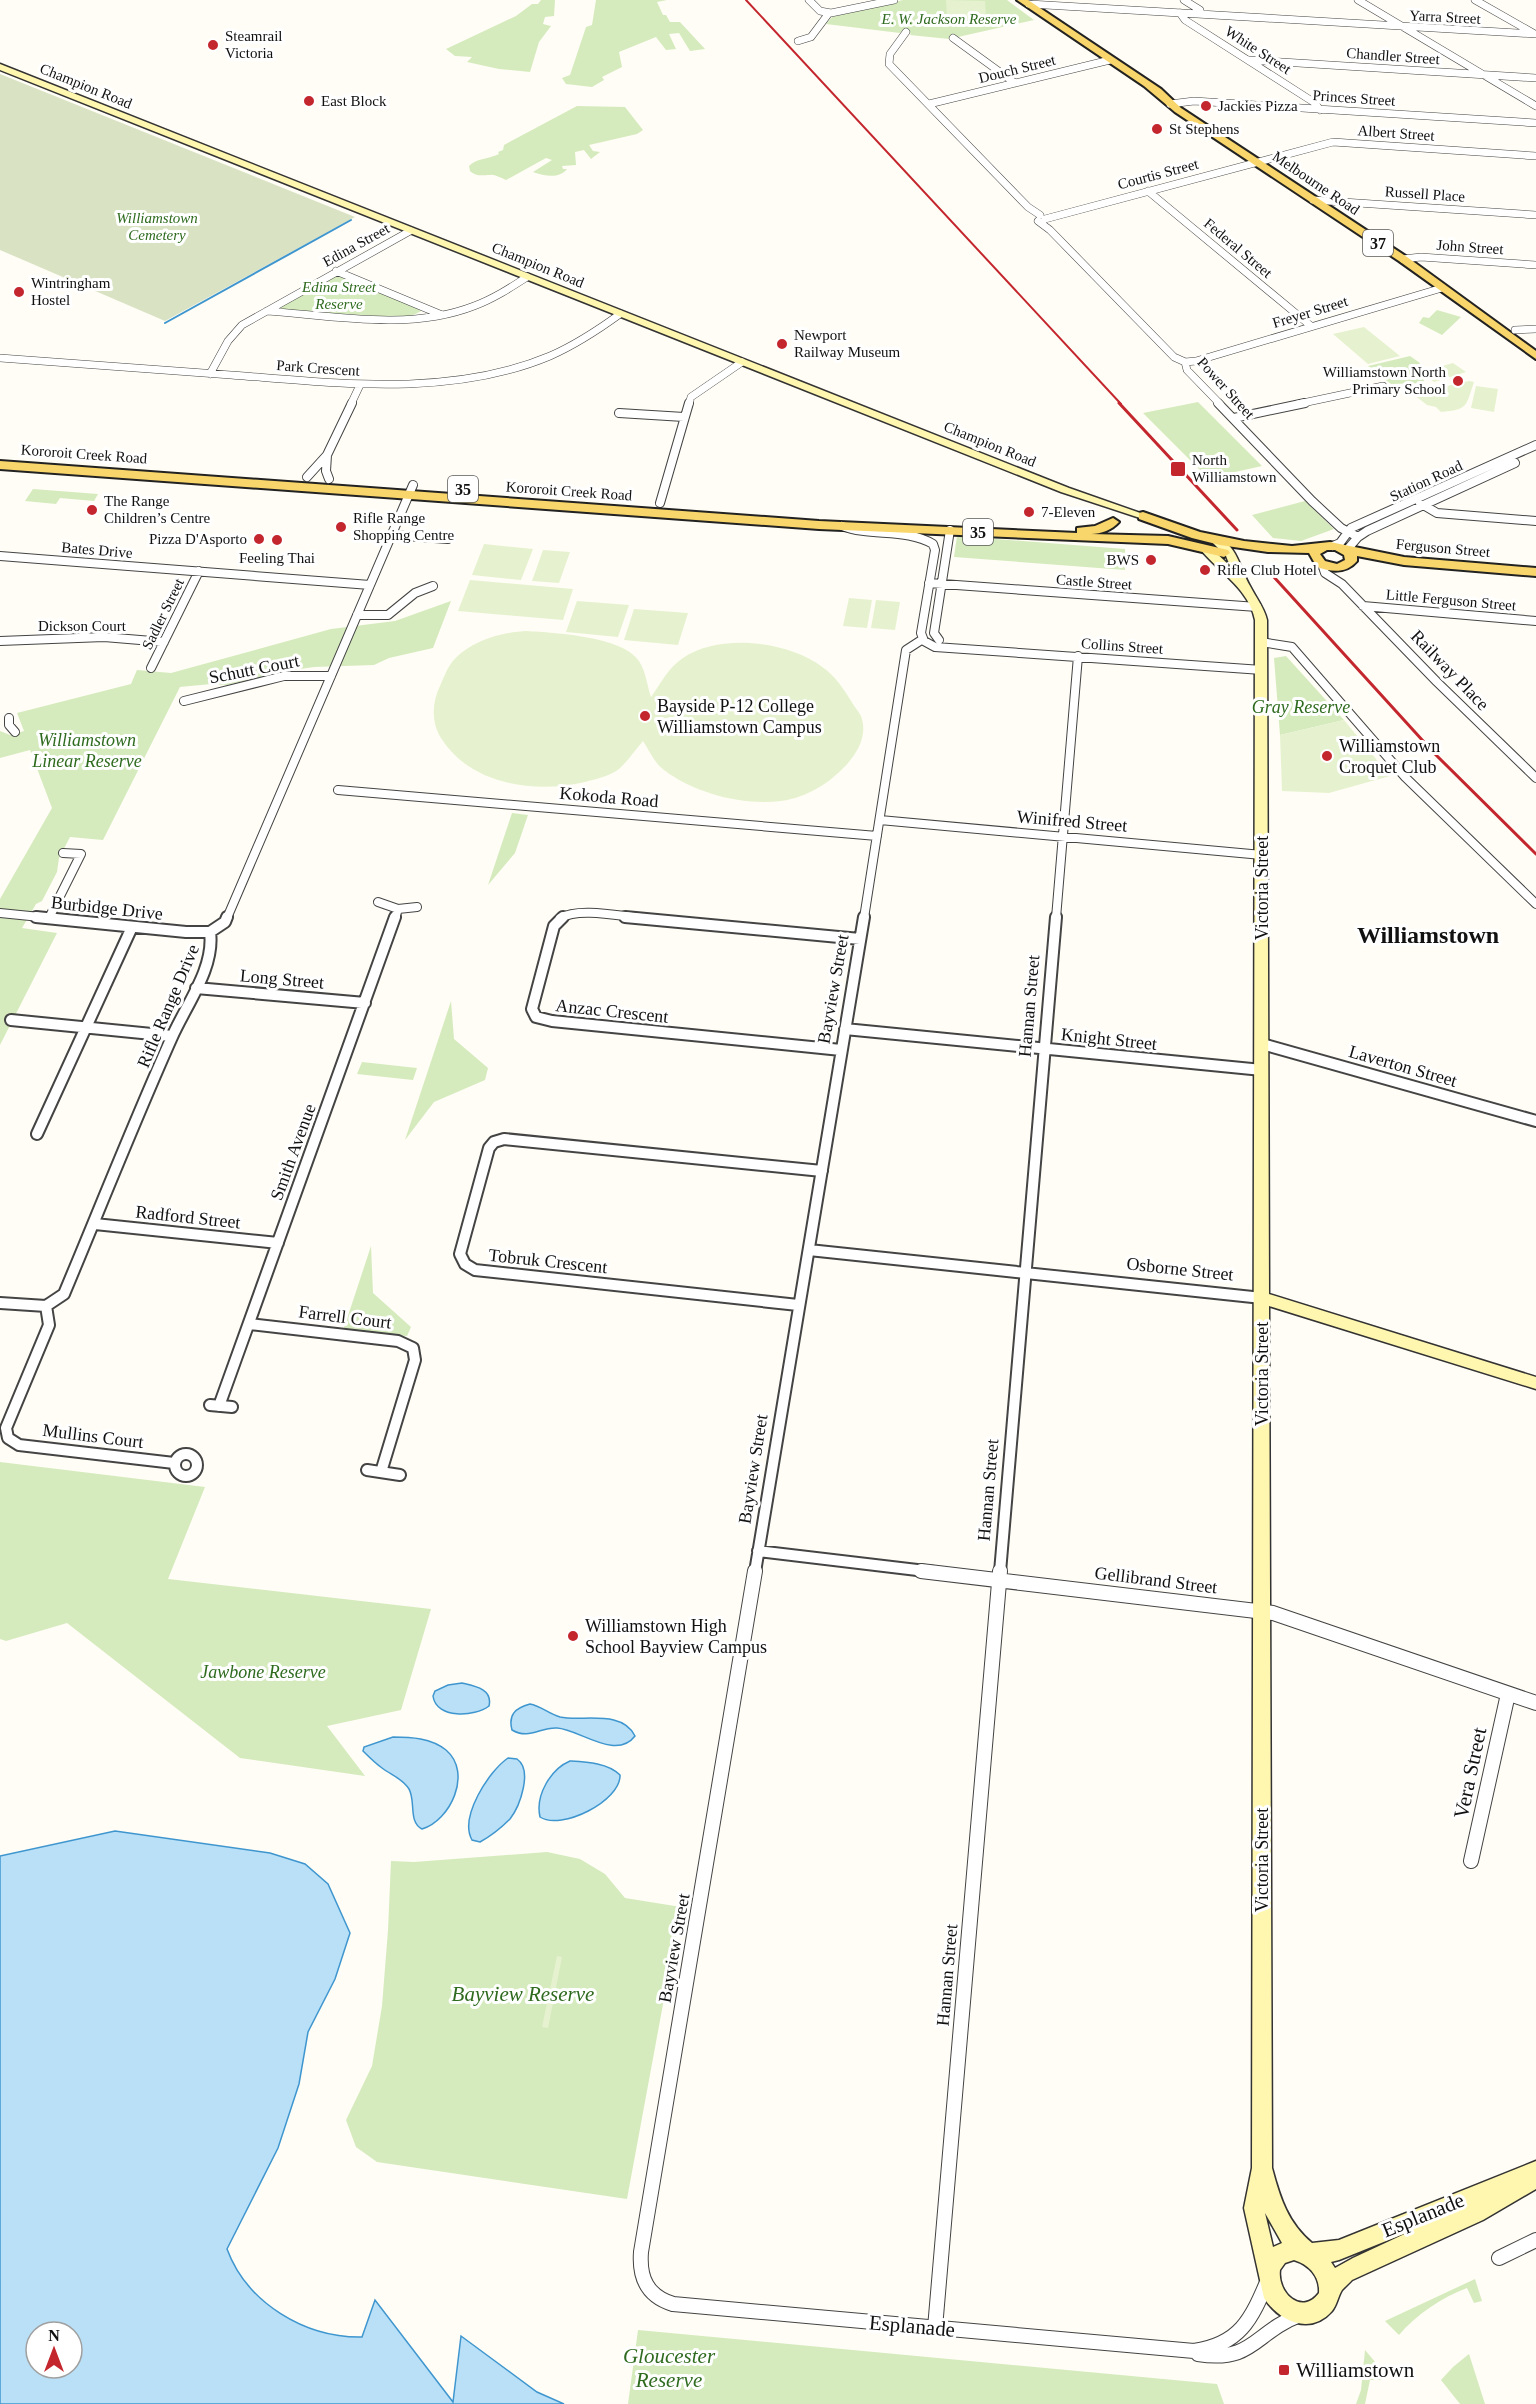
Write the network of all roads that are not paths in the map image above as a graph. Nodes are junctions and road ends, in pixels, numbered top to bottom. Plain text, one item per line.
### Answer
1 (809, 0) edge
2 (894, 0) edge
3 (1184, 0) edge
4 (1358, 0) edge
5 (1475, 0) edge
6 (1026, 2) edge
7 (829, 13) junction
8 (1180, 13) junction
9 (1201, 15) junction
10 (1404, 27) junction
11 (906, 32) dead end
12 (1536, 34) edge
13 (953, 38) dead end
14 (798, 41) dead end
15 (1110, 60) junction
16 (1249, 60) junction
17 (1470, 66) junction
18 (0, 67) edge
19 (1476, 74) junction
20 (1488, 75) junction
21 (1536, 78) edge
22 (1015, 83) junction
23 (1174, 103) junction
24 (929, 104) junction
25 (1536, 106) edge
26 (1320, 110) junction
27 (1536, 123) edge
28 (1536, 156) edge
29 (1257, 161) junction
30 (1148, 191) junction
31 (1313, 200) junction
32 (1536, 214) edge
33 (1041, 218) junction
34 (410, 231) junction
35 (1402, 260) junction
36 (1536, 265) edge
37 (336, 271) junction
38 (528, 277) junction
39 (1442, 288) junction
40 (267, 310) junction
41 (621, 314) junction
42 (442, 315) junction
43 (1311, 326) junction
44 (1536, 329) edge
45 (1510, 332) junction
46 (1536, 345) edge
47 (1536, 356) edge
48 (0, 358) edge
49 (1185, 362) junction
50 (742, 363) junction
51 (210, 374) junction
52 (360, 385) junction
53 (1383, 386) dead end
54 (619, 413) dead end
55 (684, 417) junction
56 (1234, 418) junction
57 (1536, 445) edge
58 (1536, 452) edge
59 (0, 454) edge
60 (327, 455) junction
61 (0, 465) edge
62 (1485, 468) junction
63 (1494, 473) junction
64 (303, 477) junction
65 (329, 479) junction
66 (315, 488) junction
67 (411, 490) junction
68 (1065, 490) junction
69 (1416, 500) junction
70 (660, 503) junction
71 (1424, 506) junction
72 (1142, 515) junction
73 (1536, 521) edge
74 (1113, 522) junction
75 (836, 523) junction
76 (950, 530) junction
77 (1347, 531) junction
78 (392, 535) junction
79 (1358, 537) junction
80 (1138, 540) junction
81 (1216, 540) junction
82 (445, 548) dead end
83 (1207, 550) junction
84 (1230, 553) junction
85 (1340, 554) junction
86 (0, 556) edge
87 (1321, 564) junction
88 (199, 571) junction
89 (1536, 572) edge
90 (1536, 581) edge
91 (929, 583) junction
92 (941, 584) junction
93 (1342, 584) junction
94 (370, 585) junction
95 (1242, 585) junction
96 (433, 586) dead end
97 (1363, 606) junction
98 (1257, 607) junction
99 (357, 615) junction
100 (1536, 621) edge
101 (939, 640) junction
102 (0, 641) edge
103 (926, 641) junction
104 (164, 642) junction
105 (1261, 645) junction
106 (981, 648) junction
107 (1078, 656) junction
108 (151, 668) dead end
109 (1262, 670) junction
110 (331, 676) junction
111 (206, 685) dead end
112 (208, 695) junction
113 (184, 701) dead end
114 (6, 722) edge
115 (15, 732) dead end
116 (1536, 778) edge
117 (338, 790) dead end
118 (880, 820) junction
119 (877, 836) junction
120 (1062, 837) junction
121 (63, 853) dead end
122 (1262, 855) junction
123 (378, 902) dead end
124 (1536, 904) edge
125 (417, 907) dead end
126 (398, 909) junction
127 (0, 913) edge
128 (49, 918) junction
129 (132, 927) junction
130 (210, 932) junction
131 (860, 939) junction
132 (196, 988) junction
133 (365, 1003) junction
134 (11, 1020) dead end
135 (86, 1027) junction
136 (845, 1029) junction
137 (172, 1036) junction
138 (1262, 1044) junction
139 (1044, 1049) junction
140 (841, 1050) junction
141 (1262, 1070) junction
142 (1536, 1121) edge
143 (37, 1134) dead end
144 (822, 1171) junction
145 (94, 1224) junction
146 (278, 1243) junction
147 (809, 1250) junction
148 (1025, 1271) junction
149 (1262, 1298) junction
150 (0, 1303) edge
151 (798, 1305) junction
152 (46, 1306) junction
153 (249, 1324) junction
154 (1536, 1383) edge
155 (232, 1407) dead end
156 (174, 1463) dead end
157 (367, 1470) dead end
158 (381, 1472) junction
159 (400, 1475) dead end
160 (758, 1551) junction
161 (998, 1580) junction
162 (1262, 1611) junction
163 (1508, 1694) junction
164 (1536, 1703) edge
165 (1471, 1861) dead end
166 (1262, 2168) junction
167 (1536, 2171) edge
168 (1536, 2176) edge
169 (1451, 2225) junction
170 (1536, 2240) edge
171 (1358, 2242) junction
172 (1308, 2253) junction
173 (1498, 2258) dead end
174 (1268, 2277) junction
175 (1330, 2287) junction
176 (646, 2288) joint
177 (1305, 2314) junction
178 (1248, 2322) junction
179 (935, 2328) junction
180 (1183, 2350) junction
181 (1240, 2354) junction

1 - 7 street
2 - 7 street
3 - 9 street
4 - 10 street
5 - 12 street
6 - 8 street, Yarra Street
6 - 15 main road, Melbourne Road / 37
7 - 14 street
8 - 9 street, Yarra Street
8 - 16 street, White Street
9 - 10 street, Yarra Street
10 - 12 street, Yarra Street
10 - 17 street
11 - 24 street, Power Street
13 - 22 street
15 - 22 street, Douch Street
15 - 23 main road, Melbourne Road / 37
16 - 19 street, Chandler Street
16 - 26 street, White Street
17 - 19 street
17 - 20 street
18 - 34 street, Champion Road
19 - 20 street, Chandler Street
20 - 21 street, Chandler Street
20 - 25 street
22 - 24 street, Douch Street
23 - 26 street, Princes Street
23 - 29 main road, Melbourne Road / 37
24 - 33 street, Power Street
26 - 27 street, Princes Street
28 - 29 street, Albert Street
29 - 30 street, Courtis Street
29 - 31 main road, Melbourne Road / 37
30 - 33 street, Courtis Street
30 - 43 street, Federal Street
31 - 32 street, Russell Place
31 - 35 main road, Melbourne Road / 37
33 - 49 street, Power Street
34 - 37 street, Edina Street
34 - 38 street, Champion Road
35 - 36 street, John Street
35 - 39 main road, Melbourne Road / 37
37 - 40 street, Edina Street
37 - 42 street
38 - 41 street, Champion Road
38 - 42 street
39 - 43 street, Freyer Street
39 - 45 main road, Melbourne Road / 37
40 - 42 street
40 - 51 street, Edina Street
41 - 50 street, Champion Road
41 - 52 street, Park Crescent
43 - 49 street, Freyer Street
44 - 45 street
45 - 46 main road, Melbourne Road / 37
45 - 47 main road, Melbourne Road / 37
48 - 51 street, Park Crescent
49 - 56 street, Power Street
50 - 55 street
50 - 68 street, Champion Road
51 - 52 street, Park Crescent
52 - 60 street
53 - 56 street
54 - 55 street
55 - 70 street
56 - 77 street, Power Street
57 - 62 street, Station Road
58 - 63 street, Station Road
59 - 64 main road, Kororoit Creek Road / 35
60 - 64 street
60 - 65 street
61 - 66 main road, Kororoit Creek Road / 35
62 - 63 street
62 - 69 street, Station Road
63 - 71 street, Station Road
64 - 65 main road, Kororoit Creek Road / 35
64 - 66 main road
65 - 67 main road, Kororoit Creek Road / 35
66 - 67 main road, Kororoit Creek Road / 35
67 - 70 main road, Kororoit Creek Road / 35
67 - 75 main road, Kororoit Creek Road / 35
67 - 78 street, Rifle Range Drive
68 - 72 street, Champion Road
68 - 74 street, Champion Road
69 - 71 street
69 - 77 street, Station Road
70 - 75 main road, Kororoit Creek Road / 35
71 - 73 street
71 - 79 street, Station Road
72 - 74 main road, 35
72 - 80 main road
72 - 81 main road, Ferguson Street / 35
74 - 75 main road, Kororoit Creek Road / 35
74 - 80 main road, 35
75 - 76 main road, Kororoit Creek Road / 35
75 - 91 street
76 - 80 main road, Kororoit Creek Road / 35
76 - 92 street
77 - 79 street, Power Street
77 - 85 street, Station Road
78 - 82 street
78 - 94 street, Rifle Range Drive
79 - 85 street, Station Road
80 - 83 main road, 35
81 - 84 street, Victoria Street
81 - 85 main road, Ferguson Street / 35
83 - 84 main road, 35
83 - 95 street, Victoria Street
84 - 87 main road, 35
84 - 95 street, Victoria Street
85 - 87 main road, 35
85 - 87 main road
85 - 89 main road, Ferguson Street / 35
85 - 90 main road, Ferguson Street / 35
85 - 93 street
86 - 88 street, Bates Drive
87 - 93 street, Railway Place
88 - 94 street, Bates Drive
88 - 104 street, Sadler Street
91 - 92 street, Castle Street
91 - 103 street
92 - 98 street, Castle Street
92 - 101 street
93 - 97 street, Railway Place
94 - 99 street, Rifle Range Drive
95 - 98 street, Victoria Street
96 - 99 street
97 - 100 street, Little Ferguson Street
97 - 116 street, Railway Place
98 - 105 street, Victoria Street
99 - 110 street, Rifle Range Drive
101 - 103 street, Bayview Street
101 - 106 street, Collins Street
102 - 104 street, Dickson Court
103 - 106 street, Collins Street
103 - 118 street, Bayview Street
104 - 108 street, Sadler Street
105 - 109 street, Victoria Street
105 - 124 street
106 - 107 street, Collins Street
107 - 109 street, Collins Street
107 - 120 street, Hannan Street
109 - 122 street, Victoria Street
110 - 112 street, Schutt Court
110 - 130 street, Rifle Range Drive
111 - 112 street
112 - 113 street, Schutt Court
114 - 115 street
117 - 119 street, Kokoda Road
118 - 119 street, Bayview Street
118 - 120 street, Winifred Street
119 - 131 street, Bayview Street
120 - 122 street, Winifred Street
120 - 139 street, Hannan Street
121 - 128 street
122 - 138 street, Victoria Street
123 - 126 street
125 - 126 street
126 - 133 street, Smith Avenue
127 - 128 street, Burbidge Drive
128 - 129 street, Burbidge Drive
129 - 130 street, Burbidge Drive
129 - 135 street
130 - 132 street, Rifle Range Drive
131 - 136 street, Bayview Street
131 - 140 street, Anzac Crescent
132 - 133 street, Long Street
132 - 137 street, Rifle Range Drive
133 - 146 street, Smith Avenue
134 - 135 street
135 - 137 street
135 - 143 street
136 - 139 street, Knight Street
136 - 140 street, Bayview Street
137 - 145 street, Rifle Range Drive
138 - 141 street, Victoria Street
138 - 142 street, Laverton Street
139 - 141 street, Knight Street
139 - 148 street, Hannan Street
140 - 144 street, Bayview Street
141 - 149 street, Victoria Street
144 - 147 street, Bayview Street
144 - 151 street, Tobruk Crescent
145 - 146 street, Radford Street
145 - 152 street, Rifle Range Drive
146 - 153 street, Smith Avenue
147 - 148 street, Osborne Street
147 - 151 street, Bayview Street
148 - 149 street, Osborne Street
148 - 161 street, Hannan Street
149 - 154 street, Osborne Street
149 - 162 street, Victoria Street
150 - 152 street
151 - 160 street, Bayview Street
152 - 156 street, Mullins Court
153 - 155 street, Smith Avenue
153 - 158 street, Farrell Court
157 - 158 street
158 - 159 street
160 - 161 street, Gellibrand Street
160 - 176 street, Bayview Street
161 - 162 street, Gellibrand Street
161 - 179 street, Hannan Street
162 - 163 street, Gellibrand Street
162 - 166 street, Victoria Street
163 - 164 street, Gellibrand Street
163 - 165 street, Vera Street
166 - 172 street, Victoria Street
166 - 174 street, Victoria Street
167 - 171 street, Esplanade
168 - 169 street, Esplanade
169 - 171 street
169 - 175 street, Esplanade
170 - 173 street
171 - 172 street, Esplanade
172 - 174 street
172 - 175 street
174 - 177 street
174 - 178 street, Esplanade
175 - 177 street
176 - 179 street, Esplanade
177 - 181 street
178 - 180 street, Esplanade
178 - 181 street
179 - 180 street, Esplanade
180 - 181 street, Esplanade

